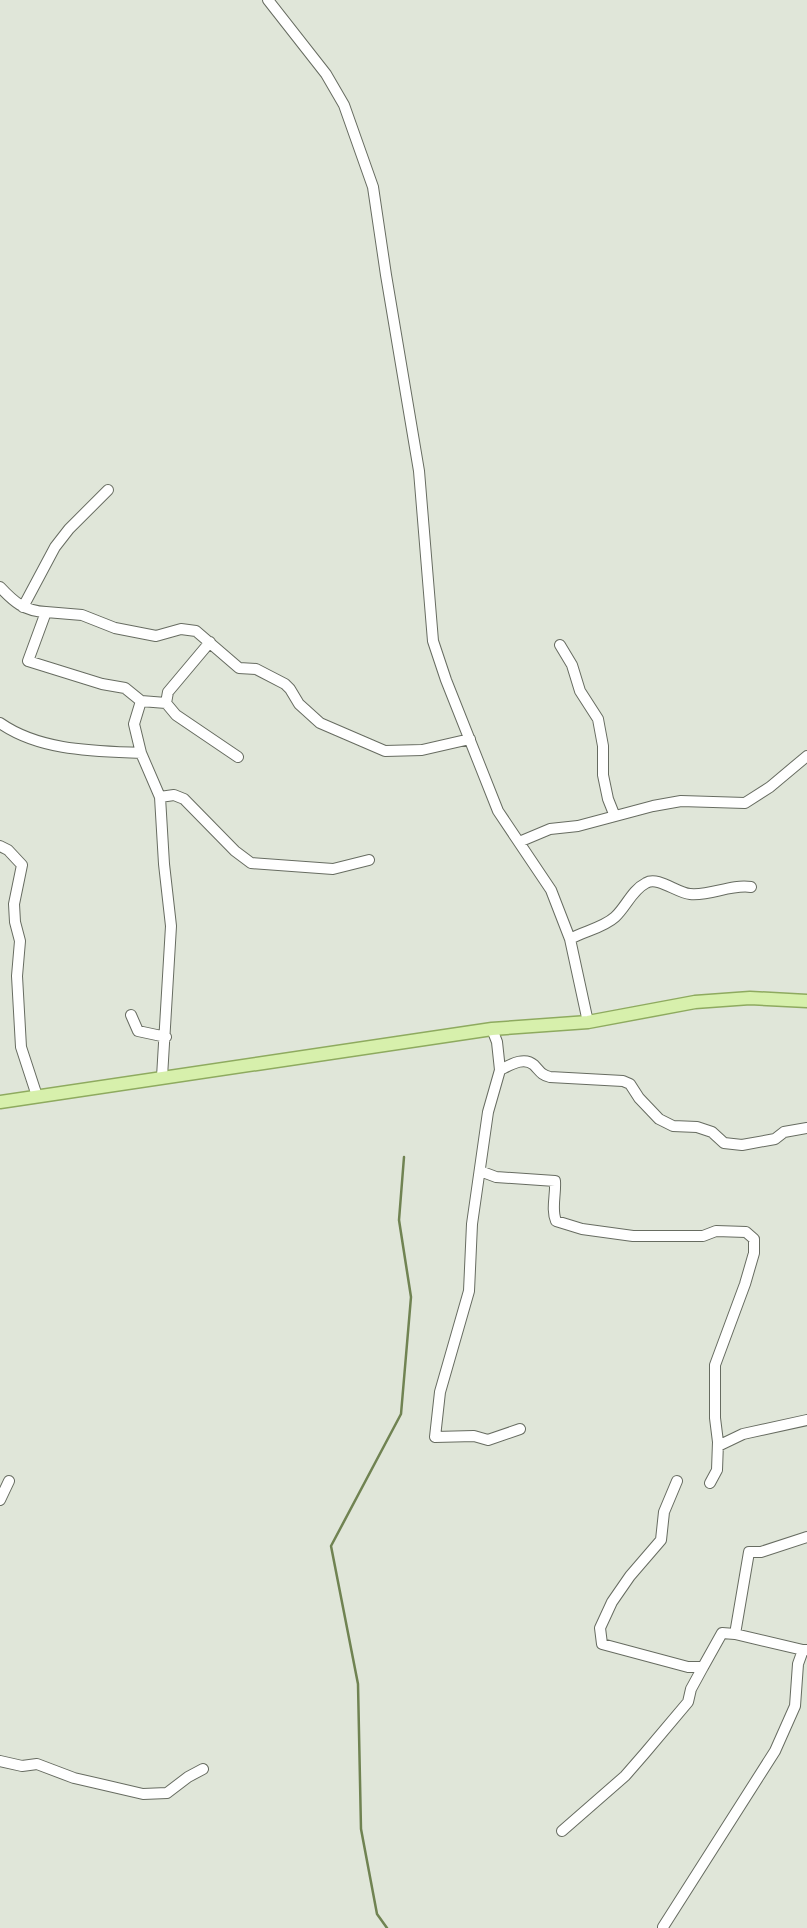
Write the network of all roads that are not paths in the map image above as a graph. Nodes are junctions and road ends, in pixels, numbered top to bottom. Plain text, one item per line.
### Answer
1 (268, 0) edge
2 (108, 490) dead end
3 (0, 587) edge
4 (23, 607) junction
5 (46, 612) junction
6 (210, 642) junction
7 (560, 645) dead end
8 (141, 701) junction
9 (166, 703) junction
10 (0, 723) edge
11 (470, 739) junction
12 (141, 753) junction
13 (807, 756) edge
14 (238, 757) dead end
15 (160, 797) junction
16 (614, 814) junction
17 (520, 842) junction
18 (0, 846) edge
19 (369, 860) dead end
20 (750, 887) dead end
21 (570, 939) junction
22 (807, 1001) edge
23 (131, 1015) dead end
24 (588, 1022) junction
25 (492, 1030) junction
26 (166, 1037) junction
27 (500, 1070) junction
28 (162, 1077) junction
29 (37, 1096) junction
30 (0, 1102) edge
31 (807, 1128) edge
32 (480, 1171) junction
33 (807, 1420) edge
34 (520, 1429) dead end
35 (718, 1446) junction
36 (9, 1480) dead end
37 (677, 1481) dead end
38 (710, 1483) dead end
39 (0, 1500) edge
40 (807, 1536) edge
41 (735, 1634) junction
42 (805, 1650) edge
43 (703, 1667) junction
44 (0, 1761) edge
45 (203, 1769) dead end
46 (562, 1831) dead end
47 (663, 1927) edge

1 - 11 street
2 - 4 street
3 - 4 street
4 - 5 street
5 - 6 street
5 - 8 street
6 - 9 street
6 - 11 street
7 - 16 street
8 - 9 street
8 - 12 street
9 - 14 street
10 - 12 street
11 - 17 street
12 - 15 street
13 - 16 street
15 - 19 street
15 - 26 street
16 - 17 street
17 - 21 street
18 - 29 street
20 - 21 street
21 - 24 street
22 - 24 main road
23 - 26 street
24 - 25 main road
25 - 27 street
25 - 28 main road
26 - 28 street
27 - 31 street
27 - 32 street
28 - 29 main road
29 - 30 main road
32 - 34 street
32 - 35 street
33 - 35 street
35 - 38 street
36 - 39 street
37 - 43 street
40 - 41 street
41 - 42 street
41 - 43 street
42 - 47 street
43 - 46 street
44 - 45 street

